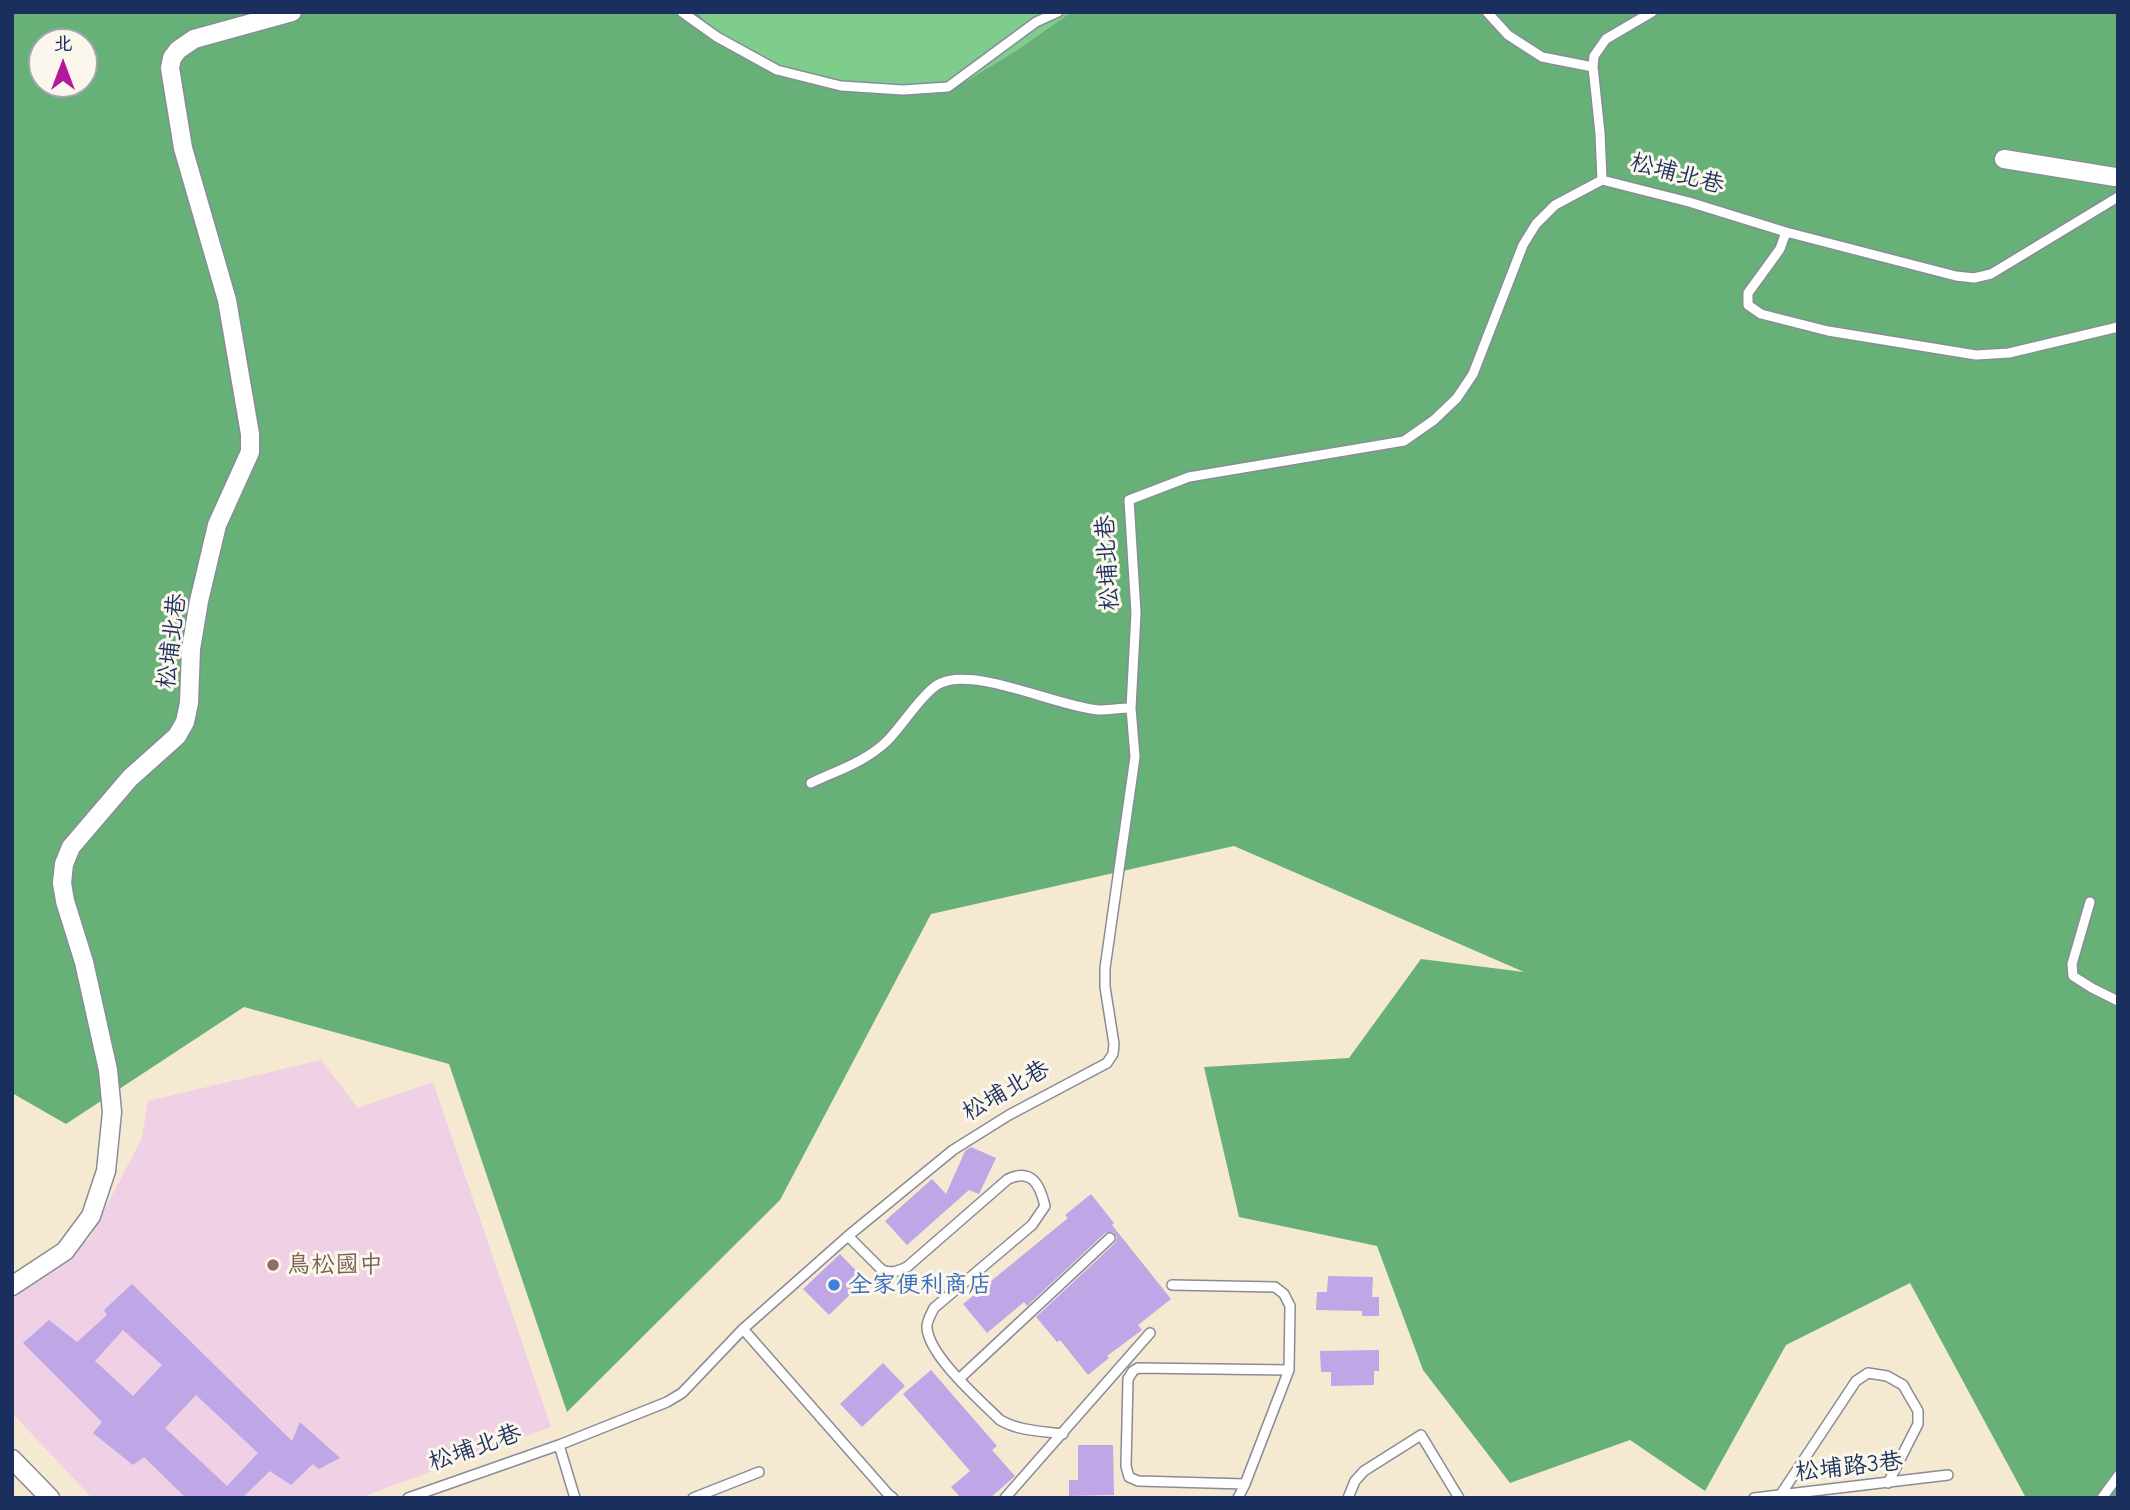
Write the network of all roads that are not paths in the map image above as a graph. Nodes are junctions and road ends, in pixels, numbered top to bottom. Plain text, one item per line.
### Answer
1 (292, 12) edge
2 (682, 12) edge
3 (1058, 12) edge
4 (1487, 12) edge
5 (1652, 12) edge
6 (1593, 67) junction
7 (2004, 159) dead end
8 (2116, 174) edge
9 (1602, 180) junction
10 (2115, 199) edge
11 (1786, 232) junction
12 (2118, 327) edge
13 (1131, 708) junction
14 (811, 783) dead end
15 (2090, 902) dead end
16 (2118, 1001) edge
17 (848, 1236) junction
18 (1110, 1238) dead end
19 (1172, 1285) dead end
20 (12, 1286) edge
21 (743, 1329) junction
22 (1150, 1333) dead end
23 (1289, 1370) junction
24 (959, 1379) junction
25 (1063, 1434) junction
26 (559, 1445) junction
27 (12, 1459) edge
28 (759, 1472) dead end
29 (1948, 1475) dead end
30 (2118, 1476) edge
31 (1888, 1483) junction
32 (1245, 1484) junction
33 (1781, 1494) junction
34 (50, 1498) edge
35 (408, 1498) edge
36 (575, 1498) edge
37 (693, 1498) edge
38 (893, 1498) edge
39 (1005, 1498) edge
40 (1238, 1498) edge
41 (1348, 1498) edge
42 (1459, 1498) edge
43 (1754, 1498) edge
44 (2102, 1498) edge

1 - 20 street, 松埔北巷
2 - 3 lane
4 - 6 lane
5 - 6 lane
6 - 9 lane
7 - 8 street
8 - 10 lane
9 - 11 lane, 松埔北巷
9 - 13 lane, 松埔北巷
10 - 11 lane, 松埔北巷
11 - 12 lane
13 - 14 lane
13 - 17 lane, 松埔北巷
15 - 16 lane
17 - 21 lane, 松埔北巷
17 - 24 lane
18 - 24 lane
19 - 23 lane
21 - 26 lane, 松埔北巷
21 - 38 lane
22 - 25 lane
23 - 32 lane
23 - 32 lane
24 - 25 lane
25 - 39 lane
26 - 35 lane, 松埔北巷
26 - 36 lane, 松埔北巷
27 - 34 street
28 - 37 lane
29 - 31 lane, 松埔路3巷
30 - 44 lane
31 - 33 lane, 松埔路3巷
31 - 33 lane
32 - 40 lane
33 - 43 lane, 松埔路3巷
41 - 42 lane

